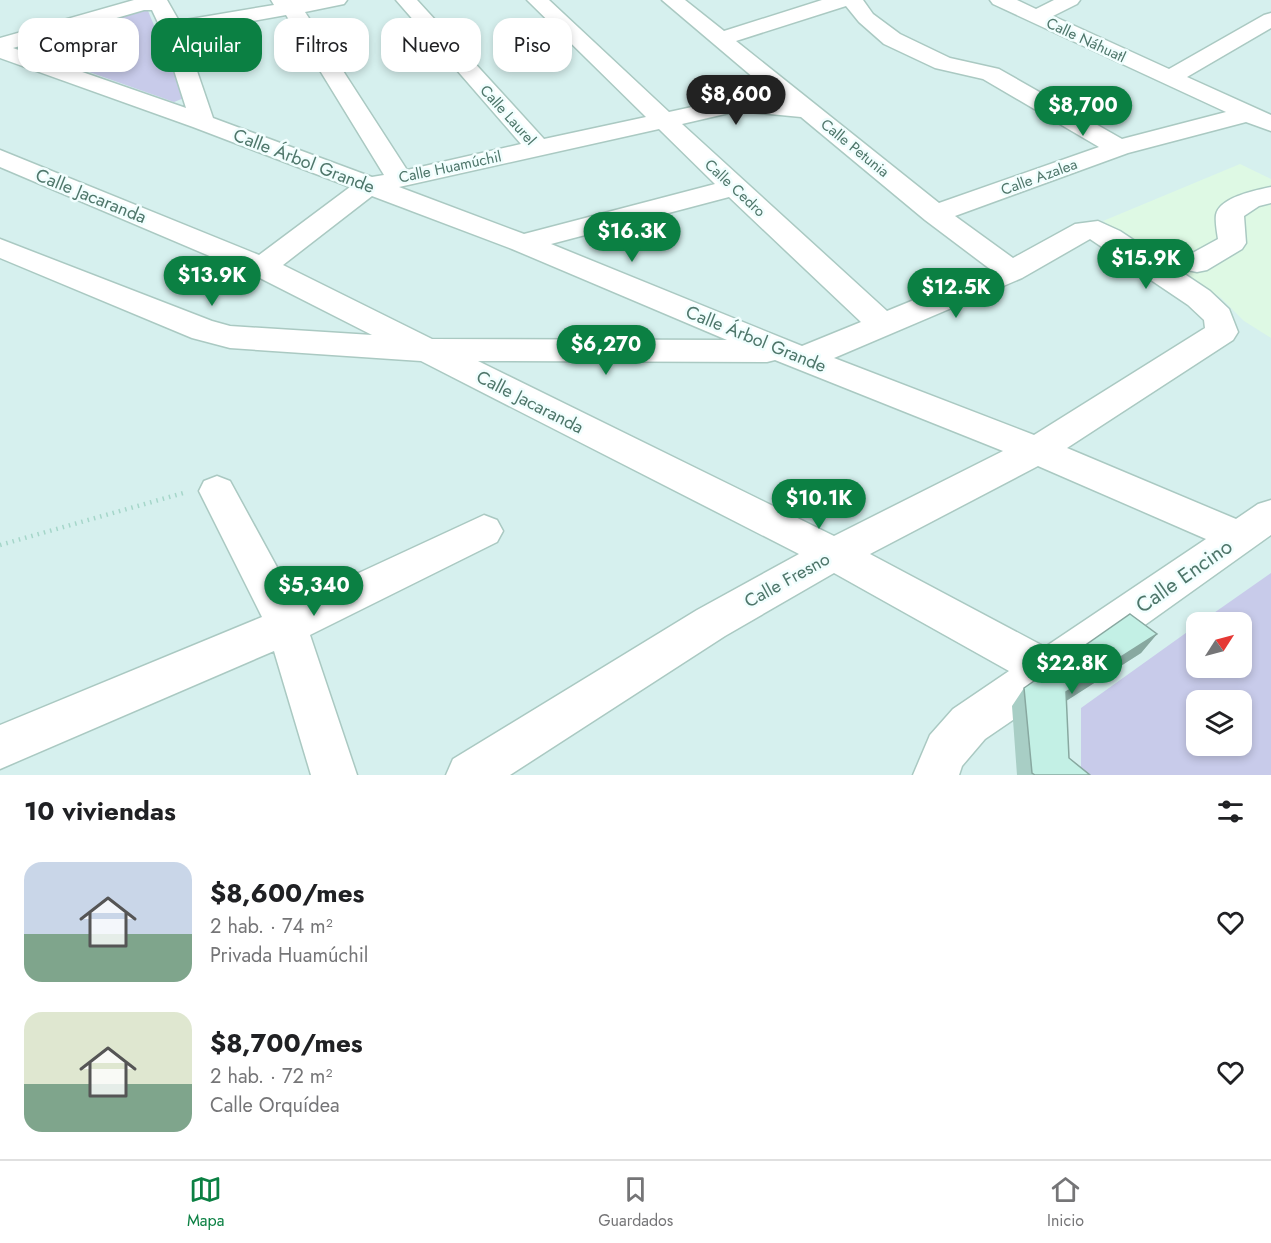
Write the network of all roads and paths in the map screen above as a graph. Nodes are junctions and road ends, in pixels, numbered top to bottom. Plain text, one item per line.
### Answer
1 (337, 0) edge
2 (406, 0) edge
3 (537, 0) edge
4 (672, 0) edge
5 (844, 0) edge
6 (1000, 0) edge
7 (1070, 0) edge
8 (287, 5) edge
9 (1035, 16) junction
10 (166, 18) edge
11 (225, 18) edge
12 (1271, 20) edge
13 (721, 39) junction
14 (0, 45) edge
15 (0, 51) edge
16 (186, 72) edge
17 (1169, 78) junction
18 (807, 110) junction
19 (1248, 114) junction
20 (663, 120) junction
21 (202, 122) junction
22 (1271, 124) edge
23 (1119, 148) junction
24 (539, 149) junction
25 (0, 158) edge
26 (399, 178) junction
27 (368, 186) junction
28 (734, 187) junction
29 (1271, 195) edge
30 (935, 214) junction
31 (522, 243) junction
32 (0, 248) edge
33 (1197, 263) dead end
34 (262, 267) junction
35 (1012, 271) junction
36 (882, 324) junction
37 (428, 350) junction
38 (794, 355) junction
39 (1037, 450) junction
40 (217, 491) joint
41 (1255, 526) edge
42 (484, 531) dead end
43 (0, 545) edge
44 (834, 554) junction
45 (287, 626) junction
46 (1049, 670) junction
47 (0, 747) edge
48 (334, 775) edge
49 (469, 775) edge
50 (936, 775) edge

1 - 8 street
2 - 24 street, Calle Laurel
3 - 20 street, Calle Cedro
4 - 13 street, Calle Petunia
5 - 13 street
5 - 23 street
6 - 9 street, Calle Náhuatl
7 - 9 street
8 - 11 street
8 - 26 street
9 - 17 street, Calle Náhuatl
10 - 14 street
12 - 17 street
13 - 18 street, Calle Petunia
15 - 21 street, Calle Árbol Grande
16 - 21 street
17 - 19 street, Calle Náhuatl
18 - 20 street, Calle Huamúchil
18 - 30 street, Calle Petunia
19 - 22 street, Calle Náhuatl
19 - 23 street, Calle Azalea
20 - 24 street, Calle Huamúchil
20 - 28 street, Calle Cedro
21 - 27 street, Calle Árbol Grande
23 - 30 street, Calle Azalea
24 - 26 street, Calle Huamúchil
25 - 34 street, Calle Jacaranda
26 - 27 street, Calle Huamúchil
27 - 31 street, Calle Árbol Grande
27 - 34 street, Calle Huamúchil
28 - 31 street
28 - 36 street, Calle Cedro
29 - 33 street
30 - 35 street, Calle Petunia
31 - 38 street, Calle Árbol Grande
32 - 37 street
34 - 37 street, Calle Jacaranda
35 - 36 street
35 - 39 street, Calle Fresno
36 - 38 street
37 - 38 street
37 - 44 street, Calle Jacaranda
38 - 39 street, Calle Árbol Grande
39 - 41 street, Calle Árbol Grande
39 - 44 street, Calle Fresno
40 - 43 path
40 - 45 street
41 - 46 street, Calle Encino
42 - 45 street
44 - 46 street, Calle Jacaranda
44 - 49 street, Calle Fresno
45 - 47 street
45 - 48 street
46 - 50 street, Calle Encino

